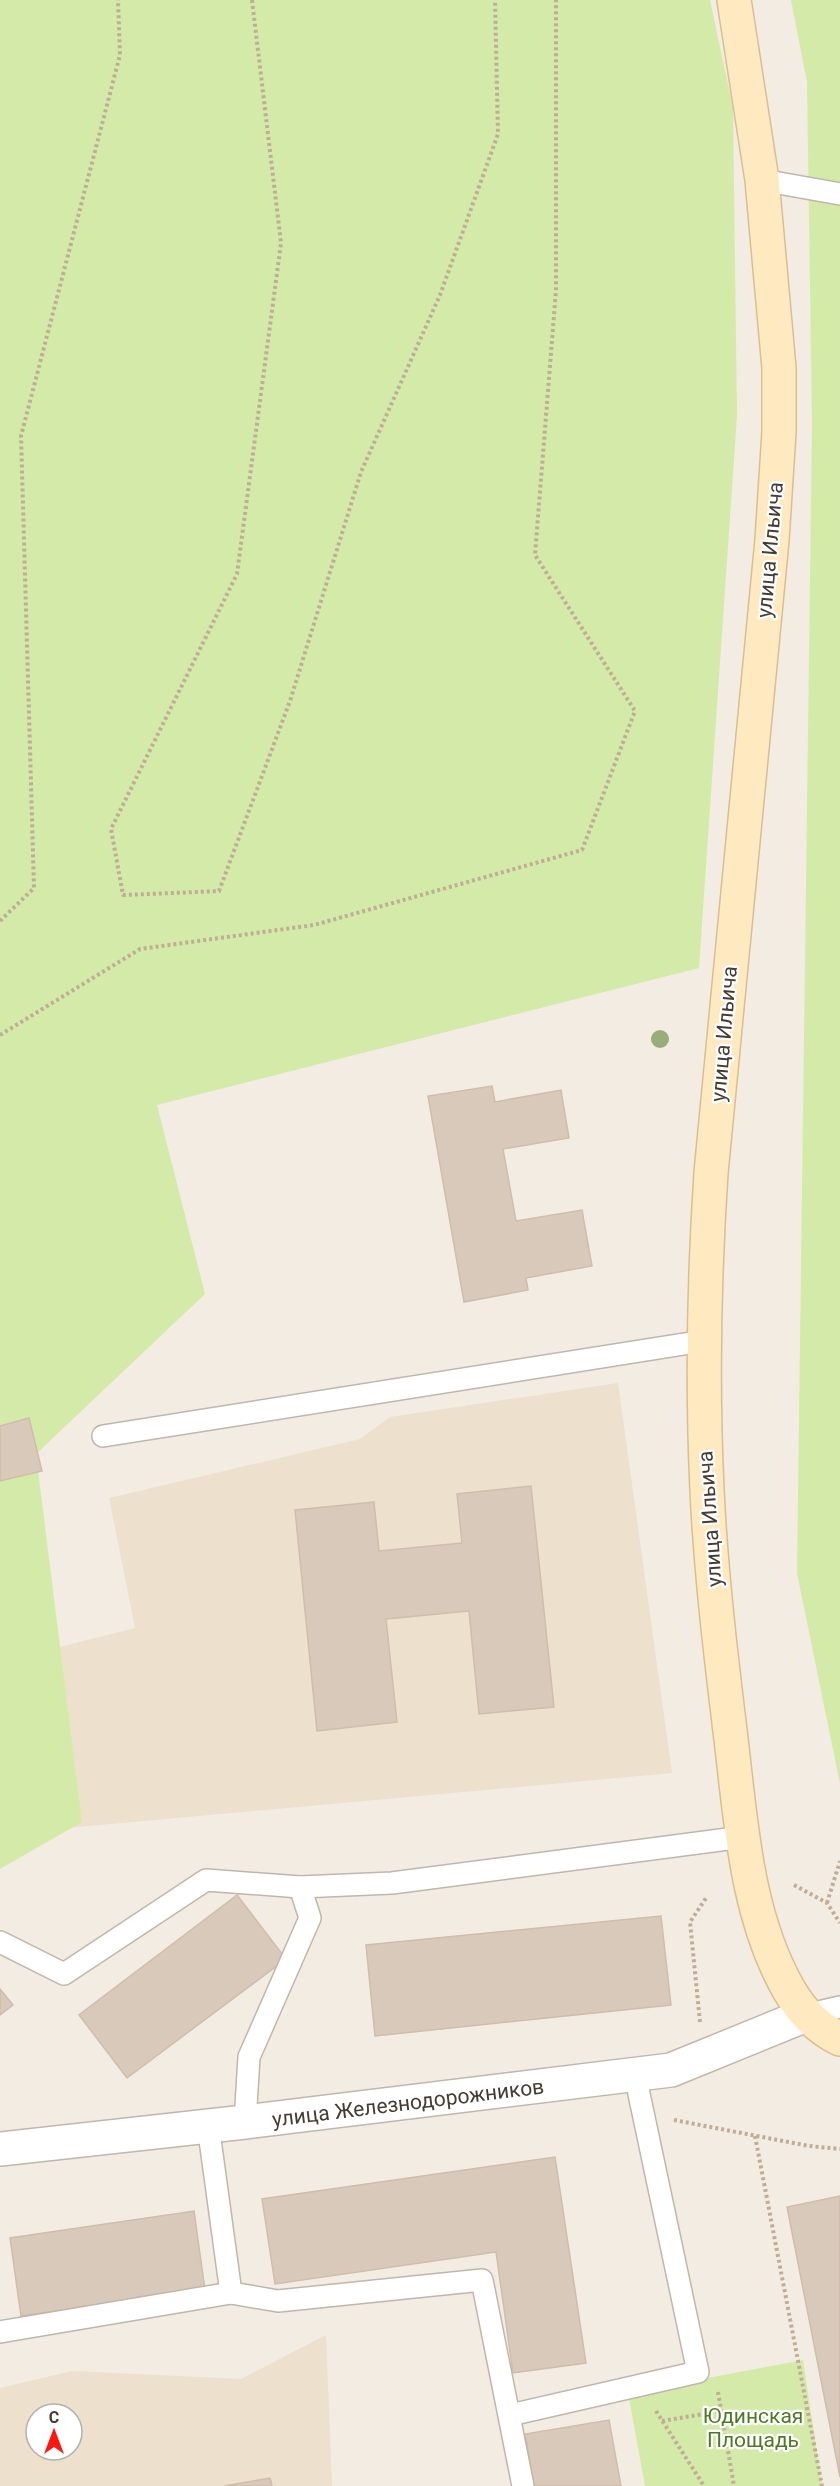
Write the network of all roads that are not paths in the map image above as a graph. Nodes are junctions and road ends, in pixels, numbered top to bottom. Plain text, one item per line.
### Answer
1 (734, 0) edge
2 (762, 180) junction
3 (840, 194) edge
4 (703, 1341) junction
5 (103, 1436) dead end
6 (743, 1837) junction
7 (300, 1887) junction
8 (0, 1942) edge
9 (840, 2007) edge
10 (806, 2015) junction
11 (840, 2039) edge
12 (635, 2076) junction
13 (245, 2122) junction
14 (208, 2125) junction
15 (0, 2149) edge
16 (231, 2293) junction
17 (0, 2332) edge
18 (510, 2415) junction
19 (522, 2486) edge

1 - 2 main road, улица Ильича
2 - 3 lane
2 - 4 main road, улица Ильича
4 - 5 lane
4 - 6 main road, улица Ильича
6 - 7 lane
6 - 10 main road, улица Ильича
7 - 8 lane
7 - 13 lane
9 - 10 lane
10 - 11 main road, улица Ильича
10 - 12 street, улица Железнодорожников
12 - 13 street, улица Железнодорожников
12 - 18 lane
13 - 14 street, улица Железнодорожников
14 - 15 street, улица Железнодорожников
14 - 16 lane
16 - 17 lane
16 - 18 lane
18 - 19 lane

